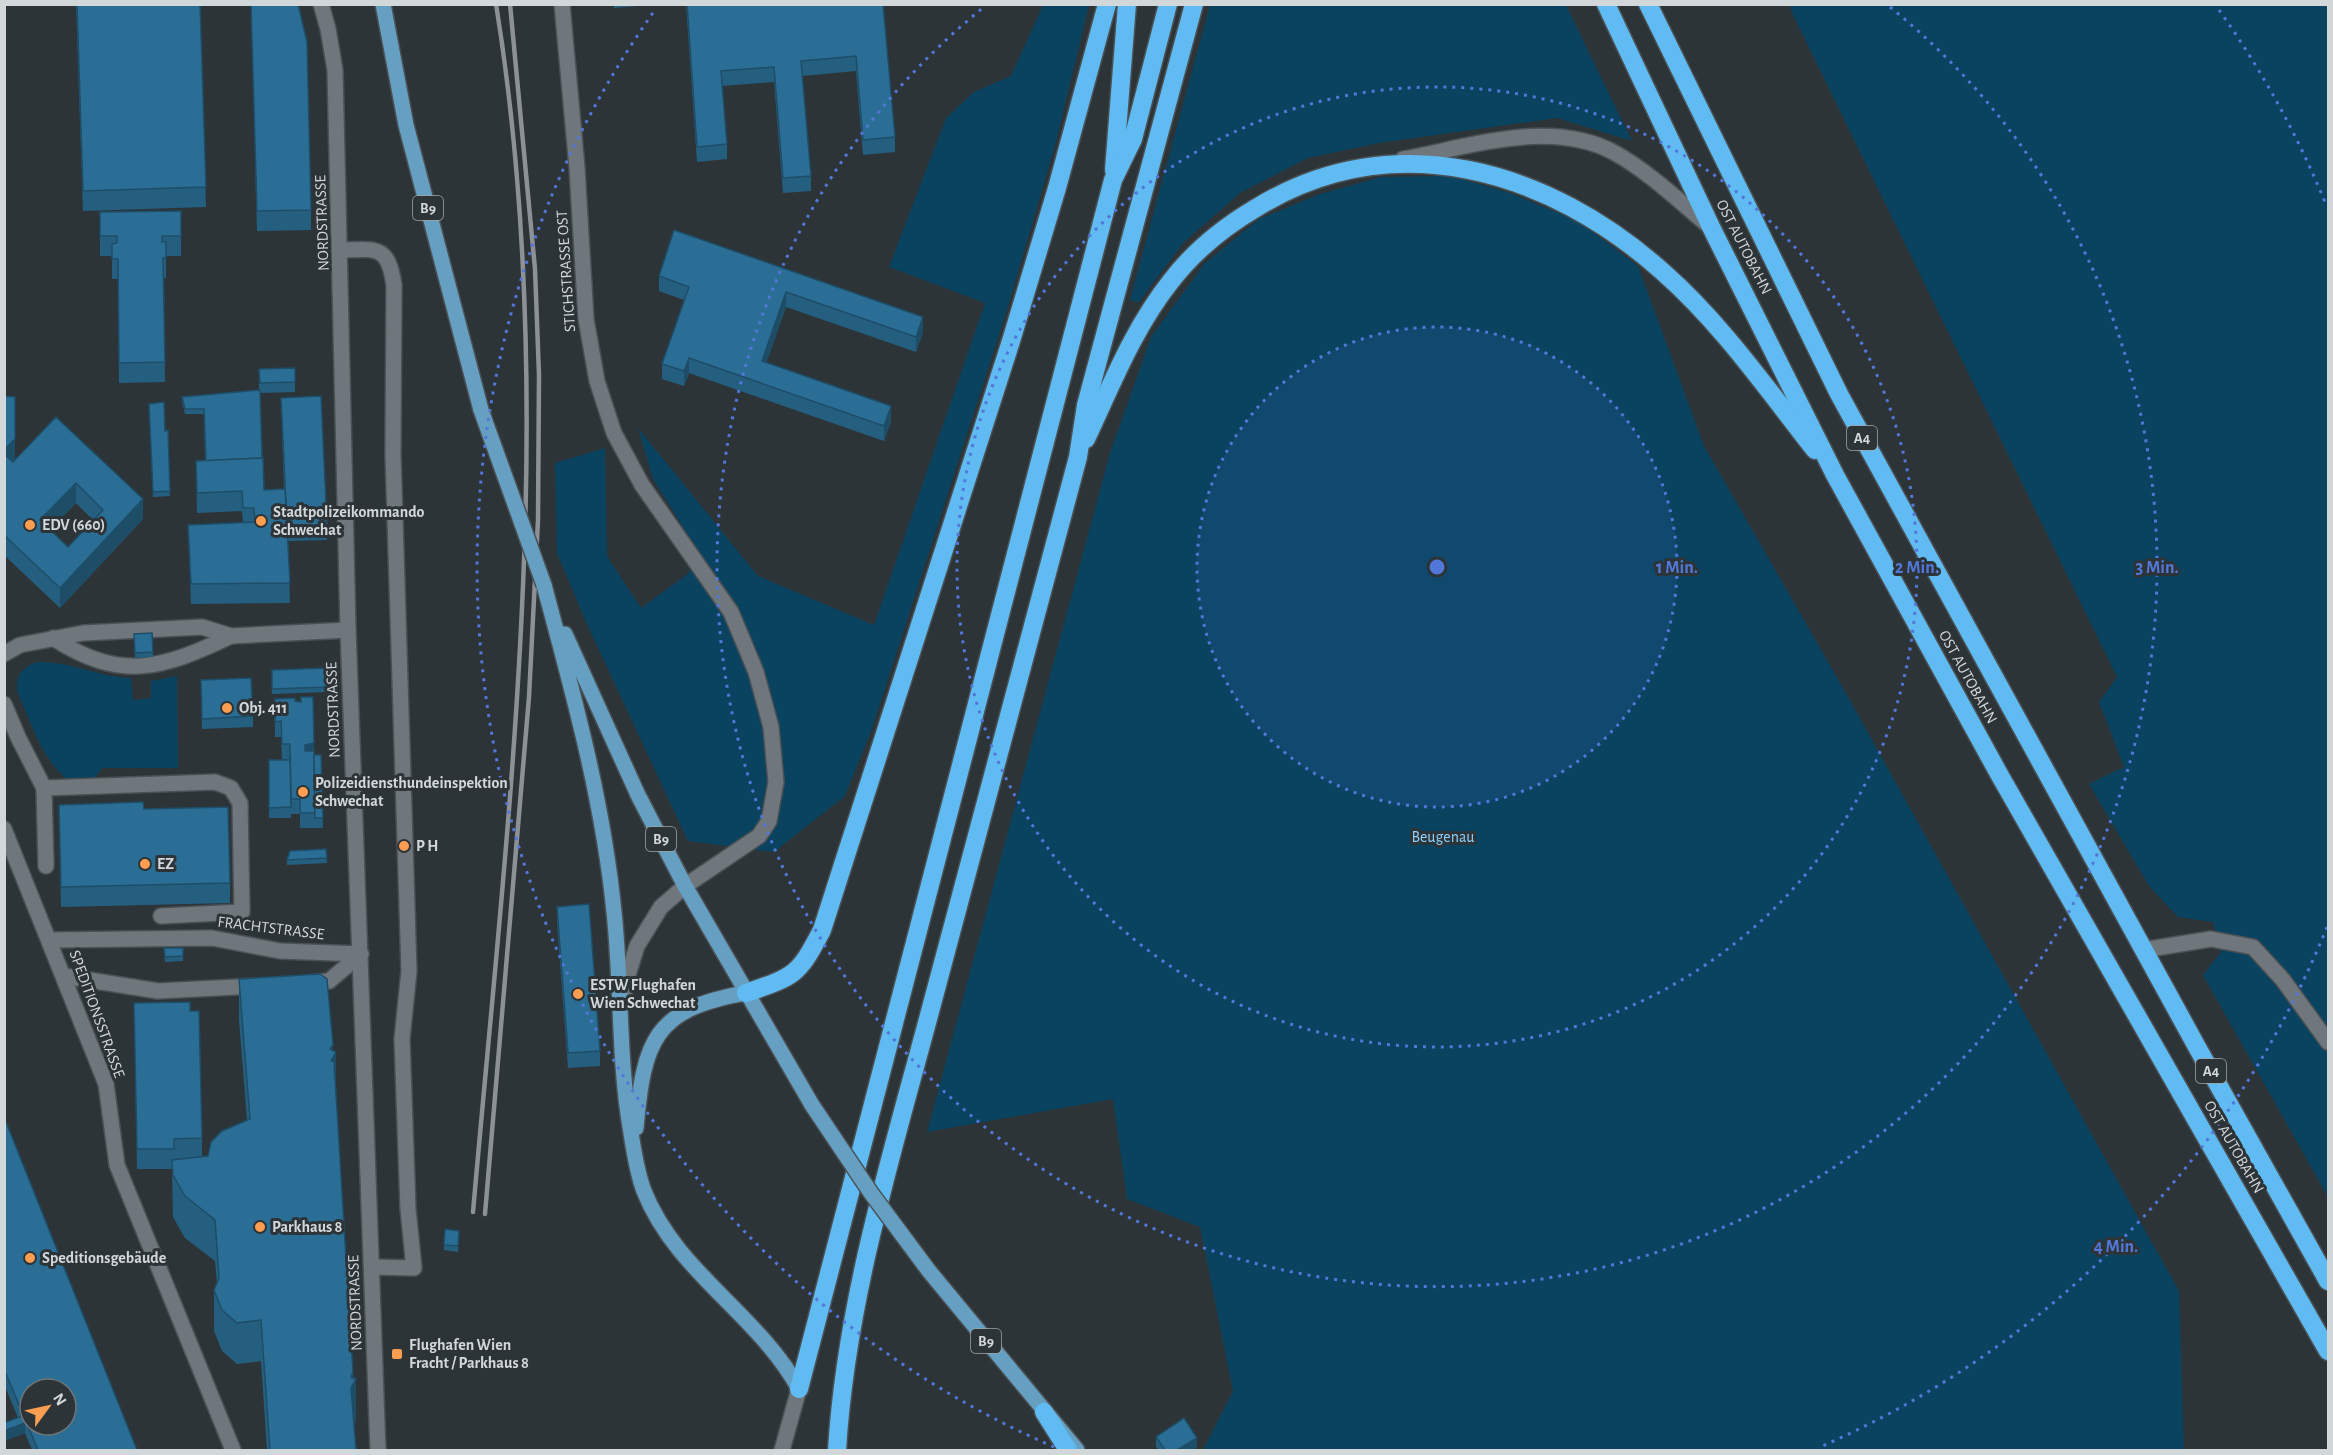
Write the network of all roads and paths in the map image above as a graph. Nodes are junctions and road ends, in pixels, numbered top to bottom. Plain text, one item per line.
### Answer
1 (321, 4) edge
2 (383, 4) edge
3 (562, 4) edge
4 (1107, 4) edge
5 (1127, 4) edge
6 (1168, 4) edge
7 (1194, 4) edge
8 (1606, 4) edge
9 (1648, 4) edge
10 (1353, 168) junction
11 (1113, 180) junction
12 (1712, 229) junction
13 (341, 250) junction
14 (1078, 457) junction
15 (1835, 475) junction
16 (544, 585) junction
17 (348, 630) junction
18 (231, 636) junction
19 (53, 638) junction
20 (4, 654) edge
21 (4, 704) edge
22 (44, 788) junction
23 (4, 829) edge
24 (46, 866) dead end
25 (685, 886) junction
26 (161, 916) dead end
27 (49, 939) junction
28 (2143, 950) junction
29 (361, 954) junction
30 (64, 976) junction
31 (293, 984) edge
32 (273, 985) edge
33 (746, 993) junction
34 (619, 1035) junction
35 (2328, 1042) edge
36 (634, 1151) junction
37 (372, 1267) junction
38 (2328, 1281) edge
39 (2328, 1351) edge
40 (799, 1389) junction
41 (1044, 1412) junction
42 (233, 1450) edge
43 (378, 1450) edge
44 (782, 1450) edge
45 (837, 1450) edge
46 (1068, 1450) edge
47 (1077, 1450) edge

1 - 13 street, NORDSTRASSE
2 - 16 main road, B9, bridge
3 - 25 street, STICHSTRASSE OST
4 - 33 highway
5 - 11 highway
6 - 11 highway
7 - 14 highway
8 - 12 highway, OST AUTOBAHN / A4
9 - 28 highway, OST AUTOBAHN / A4
10 - 12 street
10 - 14 highway
10 - 15 highway
11 - 40 highway
12 - 15 highway, OST AUTOBAHN / A4
13 - 17 street, NORDSTRASSE
13 - 37 street
14 - 45 highway
15 - 39 highway, OST AUTOBAHN / A4
16 - 25 main road, B9
16 - 34 main road
17 - 18 street
17 - 29 street, NORDSTRASSE
18 - 19 street
18 - 19 street
19 - 20 street
21 - 22 street
22 - 24 street
22 - 26 street
23 - 27 street, SPEDITIONSSTRASSE
25 - 33 main road, B9
25 - 34 street, STICHSTRASSE OST
27 - 29 street, FRACHTSTRASSE
27 - 30 street, SPEDITIONSSTRASSE
28 - 35 street
28 - 38 highway, OST AUTOBAHN / A4
29 - 31 street
29 - 37 street, NORDSTRASSE
30 - 32 street
30 - 42 street, SPEDITIONSSTRASSE
33 - 36 main road
33 - 41 main road, B9, bridge
34 - 36 main road
36 - 40 main road
37 - 43 street, NORDSTRASSE
40 - 44 street
41 - 46 highway
41 - 47 main road, B9

